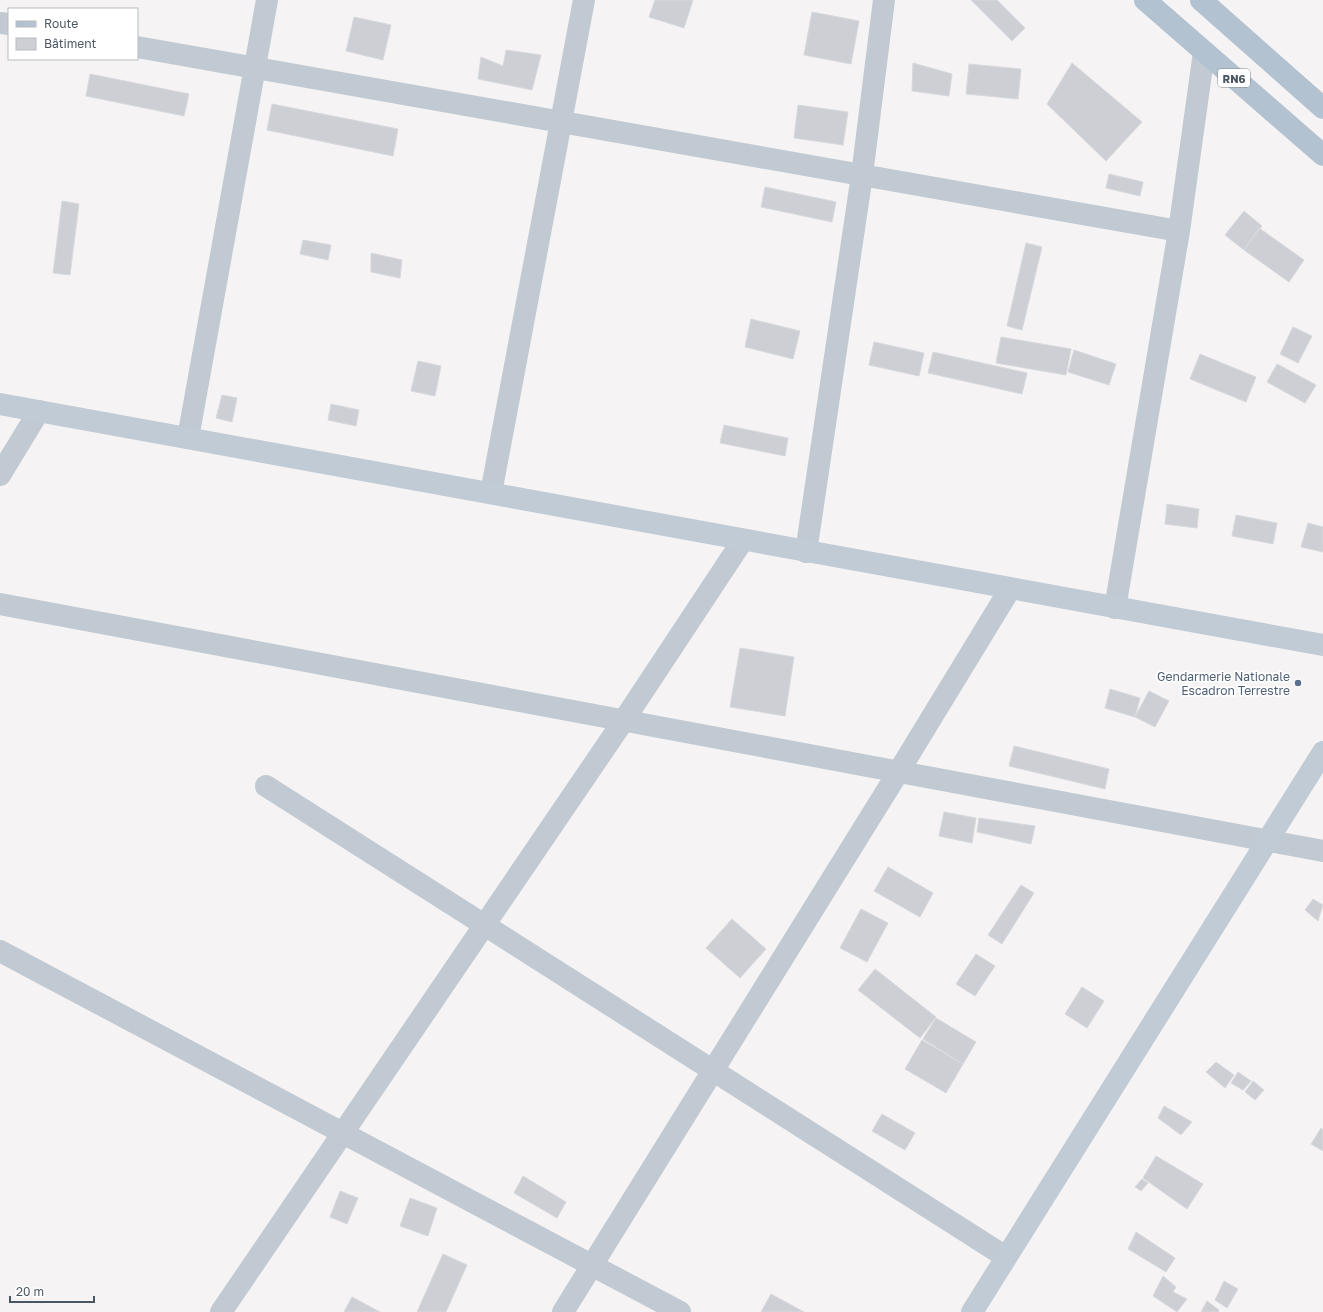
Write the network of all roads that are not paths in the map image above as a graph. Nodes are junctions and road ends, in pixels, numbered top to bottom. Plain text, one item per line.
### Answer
1 (267, 0) edge
2 (584, 0) edge
3 (884, 0) edge
4 (1145, 0) edge
5 (1201, 0) edge
6 (138, 47) edge
7 (1204, 52) junction
8 (255, 68) junction
9 (1323, 108) edge
10 (561, 122) junction
11 (1323, 155) edge
12 (862, 175) junction
13 (1178, 231) junction
14 (0, 404) edge
15 (39, 411) junction
16 (188, 438) junction
17 (0, 475) edge
18 (491, 492) junction
19 (743, 540) junction
20 (806, 552) junction
21 (1010, 589) junction
22 (0, 604) edge
23 (1115, 608) junction
24 (1323, 645) edge
25 (624, 720) junction
26 (1323, 752) edge
27 (899, 771) junction
28 (266, 786) dead end
29 (1268, 840) junction
30 (1323, 851) edge
31 (484, 926) junction
32 (0, 951) edge
33 (713, 1071) junction
34 (343, 1133) junction
35 (1006, 1257) junction
36 (592, 1265) junction
37 (977, 1310) edge
38 (221, 1312) edge
39 (563, 1312) edge
40 (680, 1312) edge

1 - 8 street
2 - 10 street
3 - 12 street
4 - 7 main road, RN6
5 - 9 main road
6 - 8 street
7 - 11 main road, RN6
7 - 13 street
8 - 10 street
8 - 16 street
10 - 12 street
10 - 18 street
12 - 13 street
12 - 20 street
13 - 23 street
14 - 15 main road
15 - 16 main road
15 - 17 street
16 - 18 main road
18 - 19 main road
19 - 20 main road
19 - 25 street
20 - 21 main road
21 - 23 main road
21 - 27 street
22 - 25 street
23 - 24 main road
25 - 27 street
25 - 31 street
26 - 29 main road
27 - 29 street
27 - 33 street
28 - 31 street
29 - 30 street
29 - 35 main road
31 - 33 street
31 - 34 street
32 - 34 street
33 - 35 street
33 - 36 street
34 - 36 street
34 - 38 street
35 - 37 main road
36 - 39 street
36 - 40 street

